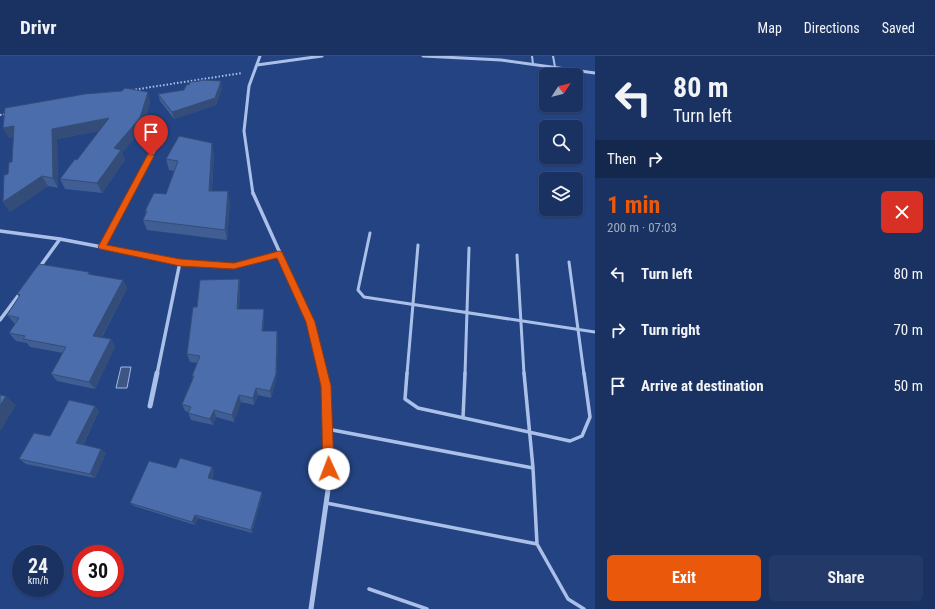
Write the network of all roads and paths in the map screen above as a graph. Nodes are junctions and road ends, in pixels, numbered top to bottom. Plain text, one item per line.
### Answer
1 (260, 56) edge
2 (322, 56) edge
3 (423, 56) edge
4 (532, 56) edge
5 (553, 56) edge
6 (533, 64) junction
7 (257, 65) junction
8 (555, 67) junction
9 (254, 72) junction
10 (595, 73) edge
11 (129, 91) edge
12 (8, 114) edge
13 (0, 115) edge
14 (165, 130) dead end
15 (0, 231) edge
16 (370, 233) dead end
17 (60, 239) junction
18 (418, 245) dead end
19 (102, 247) junction
20 (469, 248) dead end
21 (279, 254) junction
22 (517, 256) dead end
23 (180, 262) junction
24 (569, 262) dead end
25 (37, 270) edge
26 (23, 289) edge
27 (413, 304) junction
28 (468, 312) junction
29 (0, 320) edge
30 (521, 320) junction
31 (578, 330) junction
32 (595, 332) edge
33 (150, 406) dead end
34 (463, 418) junction
35 (327, 429) junction
36 (529, 432) junction
37 (533, 468) junction
38 (326, 503) junction
39 (537, 544) junction
40 (369, 589) dead end
41 (311, 609) edge
42 (427, 609) edge
43 (584, 609) edge

1 - 7 street
2 - 7 street
3 - 6 street
4 - 6 lane
5 - 8 lane
6 - 8 street
7 - 9 street
8 - 10 street
9 - 11 path
9 - 21 street
12 - 13 path
14 - 19 street
15 - 17 street
16 - 27 lane
17 - 19 street
17 - 25 street
18 - 27 lane
19 - 23 street
20 - 28 lane
21 - 23 street
21 - 35 street
22 - 30 lane
23 - 33 street
24 - 31 lane
26 - 29 street
27 - 28 lane
27 - 34 lane
28 - 30 lane
28 - 34 lane
30 - 31 lane
30 - 36 lane
31 - 32 lane
31 - 36 lane
34 - 36 lane
35 - 37 lane
35 - 38 street
36 - 37 lane
37 - 39 lane
38 - 39 lane
38 - 41 street
39 - 43 lane
40 - 42 lane

